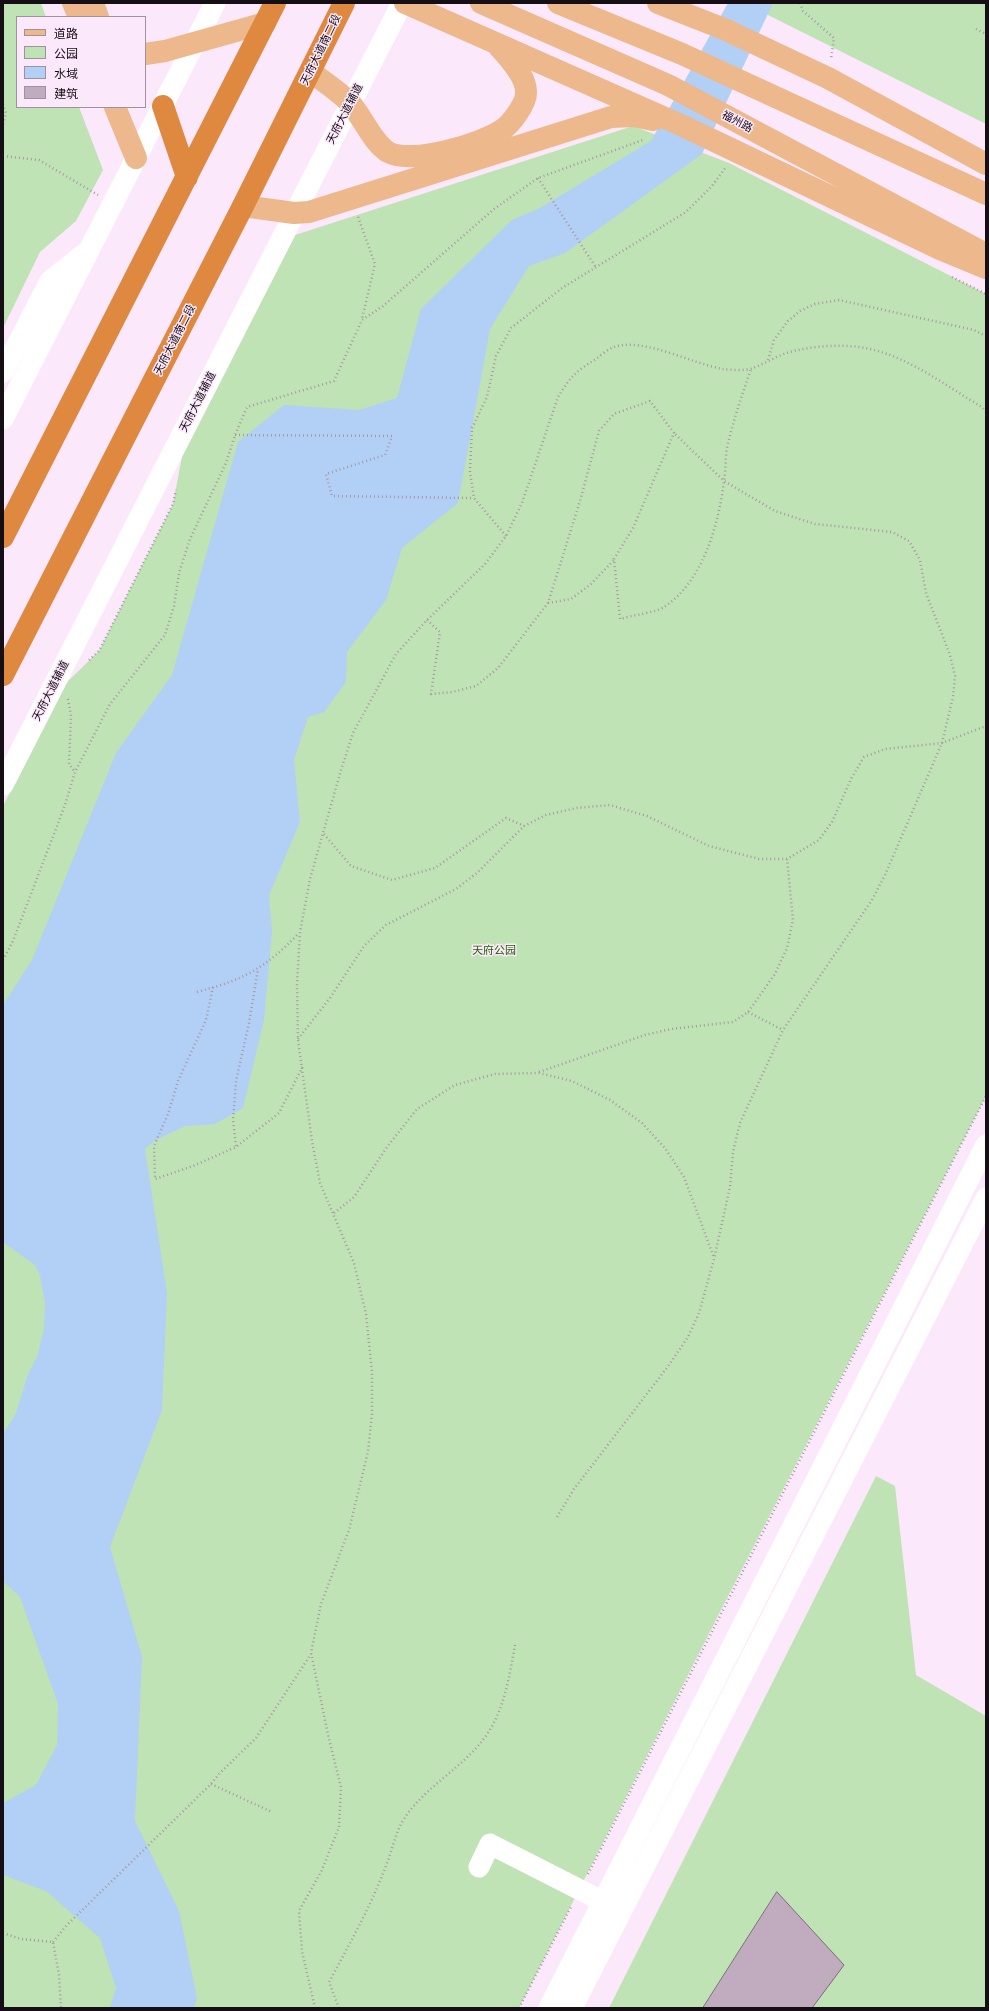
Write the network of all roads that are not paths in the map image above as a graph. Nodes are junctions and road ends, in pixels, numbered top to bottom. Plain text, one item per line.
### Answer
1 (73, 3) edge
2 (93, 3) edge
3 (215, 3) edge
4 (275, 3) edge
5 (344, 3) edge
6 (481, 3) edge
7 (558, 3) edge
8 (658, 3) edge
9 (683, 3) edge
10 (400, 9) edge
11 (78, 16) edge
12 (98, 16) edge
13 (265, 22) junction
14 (724, 29) junction
15 (195, 42) junction
16 (496, 43) junction
17 (146, 54) edge
18 (311, 72) junction
19 (350, 103) junction
20 (163, 106) junction
21 (115, 108) edge
22 (681, 125) junction
23 (136, 158) junction
24 (986, 164) edge
25 (187, 176) junction
26 (986, 194) edge
27 (243, 206) junction
28 (294, 213) junction
29 (89, 250) junction
30 (986, 254) edge
31 (986, 268) edge
32 (3, 372) edge
33 (3, 419) edge
34 (3, 537) edge
35 (3, 675) edge
36 (3, 785) edge
37 (986, 1145) edge
38 (960, 1196) junction
39 (984, 1207) edge
40 (479, 1867) dead end
41 (604, 1902) junction
42 (549, 2008) edge
43 (572, 2008) edge

1 - 11 main road
2 - 12 main road
3 - 15 street
4 - 13 highway
5 - 18 highway, 天府大道南二段
6 - 30 main road, 福州路
7 - 26 main road
8 - 14 main road
9 - 14 main road
10 - 16 main road
10 - 19 street, 天府大道辅道
13 - 15 main road
13 - 25 highway
14 - 24 main road
15 - 17 main road
15 - 20 street
16 - 19 main road
16 - 22 main road
18 - 19 main road
18 - 27 highway, 天府大道南二段
19 - 28 street, 天府大道辅道
20 - 23 street
20 - 25 highway
21 - 23 main road
22 - 28 main road
22 - 31 main road
23 - 29 street
25 - 34 highway
27 - 28 main road
27 - 35 highway, 天府大道南二段
28 - 36 street, 天府大道辅道
29 - 32 street
29 - 33 street
37 - 38 street
38 - 39 street
38 - 41 street
39 - 43 street
40 - 41 street
41 - 42 street

